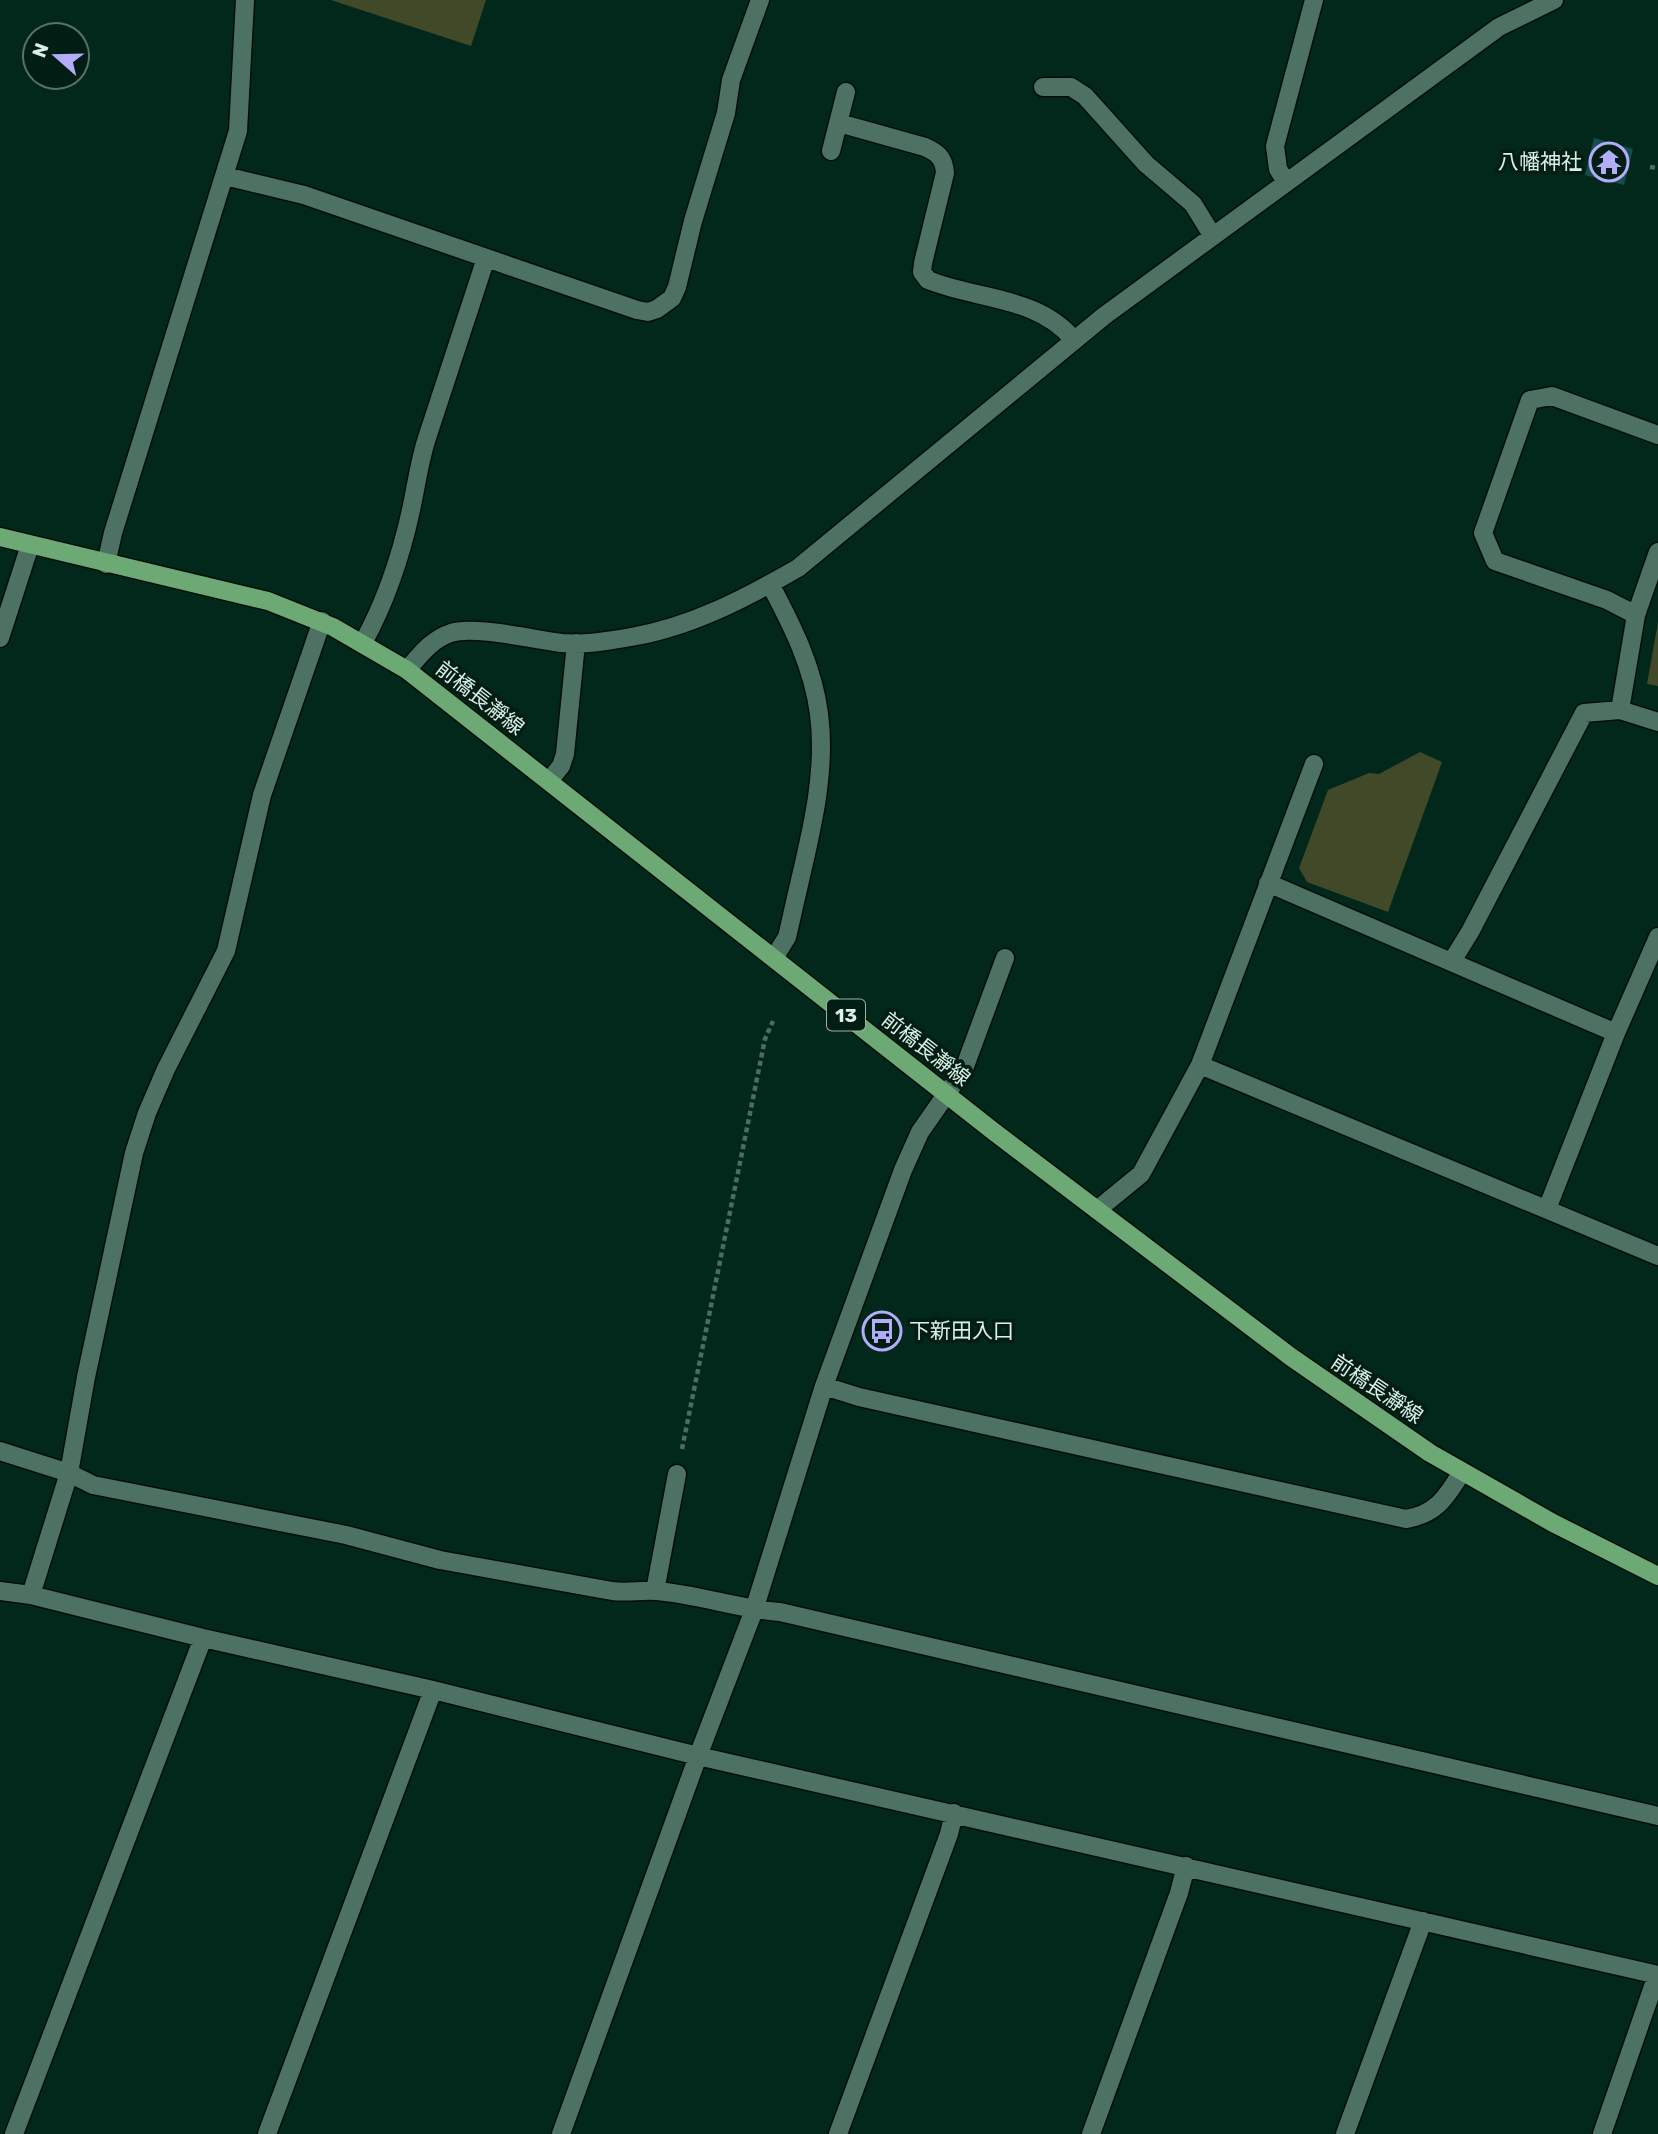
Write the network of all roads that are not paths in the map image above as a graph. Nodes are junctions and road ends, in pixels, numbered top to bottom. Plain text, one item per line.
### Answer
1 (245, 0) edge
2 (760, 0) edge
3 (1314, 0) edge
4 (1554, 0) edge
5 (1043, 87) dead end
6 (846, 92) dead end
7 (839, 123) junction
8 (831, 151) dead end
9 (225, 176) junction
10 (1286, 182) junction
11 (1212, 235) junction
12 (486, 258) junction
13 (1074, 340) junction
14 (1658, 435) edge
15 (0, 537) edge
16 (30, 545) junction
17 (1658, 552) edge
18 (106, 564) junction
19 (770, 584) junction
20 (1636, 615) junction
21 (322, 621) junction
22 (0, 638) edge
23 (363, 643) junction
24 (576, 643) junction
25 (407, 670) junction
26 (1620, 710) junction
27 (1658, 722) edge
28 (1314, 764) dead end
29 (549, 781) junction
30 (1268, 883) junction
31 (1658, 937) edge
32 (774, 958) junction
33 (1006, 958) dead end
34 (1452, 961) junction
35 (1616, 1033) junction
36 (1200, 1065) junction
37 (947, 1095) junction
38 (1547, 1209) junction
39 (1097, 1210) junction
40 (1658, 1255) edge
41 (824, 1385) junction
42 (0, 1451) edge
43 (1462, 1472) junction
44 (69, 1473) junction
45 (677, 1474) road end
46 (1658, 1576) edge
47 (0, 1591) edge
48 (655, 1591) junction
49 (31, 1595) junction
50 (754, 1610) junction
51 (203, 1638) junction
52 (433, 1690) junction
53 (698, 1756) junction
54 (954, 1813) junction
55 (1658, 1816) edge
56 (1186, 1866) junction
57 (1423, 1921) junction
58 (1658, 1975) edge
59 (14, 2134) edge
60 (267, 2134) edge
61 (561, 2134) edge
62 (838, 2134) edge
63 (1091, 2134) edge
64 (1345, 2134) edge
65 (1602, 2134) edge

1 - 9 street
2 - 12 street
3 - 10 street
4 - 10 street
5 - 11 street
6 - 7 street
7 - 8 street
7 - 13 street
9 - 12 street
9 - 18 street
10 - 11 street
11 - 13 street
12 - 23 street
13 - 19 street
14 - 20 street
15 - 16 main road, 前橋長瀞線 / 13
16 - 18 main road, 前橋長瀞線 / 13
16 - 22 street
17 - 20 street
18 - 21 main road, 前橋長瀞線 / 13
19 - 24 street
19 - 32 street
20 - 26 street
21 - 23 main road, 前橋長瀞線 / 13
21 - 44 street
23 - 25 main road, 前橋長瀞線 / 13
24 - 25 street
24 - 29 street
25 - 29 main road, 前橋長瀞線 / 13
26 - 27 street
26 - 34 street
28 - 30 street
29 - 32 main road, 前橋長瀞線 / 13
30 - 34 street
30 - 36 street
31 - 35 street
32 - 37 main road, 前橋長瀞線 / 13
33 - 37 street
34 - 35 street
35 - 38 street
36 - 38 street
36 - 39 street
37 - 39 main road, 前橋長瀞線 / 13
37 - 41 street
38 - 40 street
39 - 43 main road, 前橋長瀞線 / 13
41 - 43 street
41 - 50 street
42 - 44 street
43 - 46 main road, 前橋長瀞線 / 13
44 - 48 street
44 - 49 street
45 - 48 street
47 - 49 street
48 - 50 street
49 - 51 street
50 - 53 street
50 - 55 street
51 - 52 street
51 - 59 street
52 - 53 street
52 - 60 street
53 - 54 street
53 - 61 street
54 - 56 street
54 - 62 street
56 - 57 street
56 - 63 street
57 - 58 street
57 - 64 street
58 - 65 street

